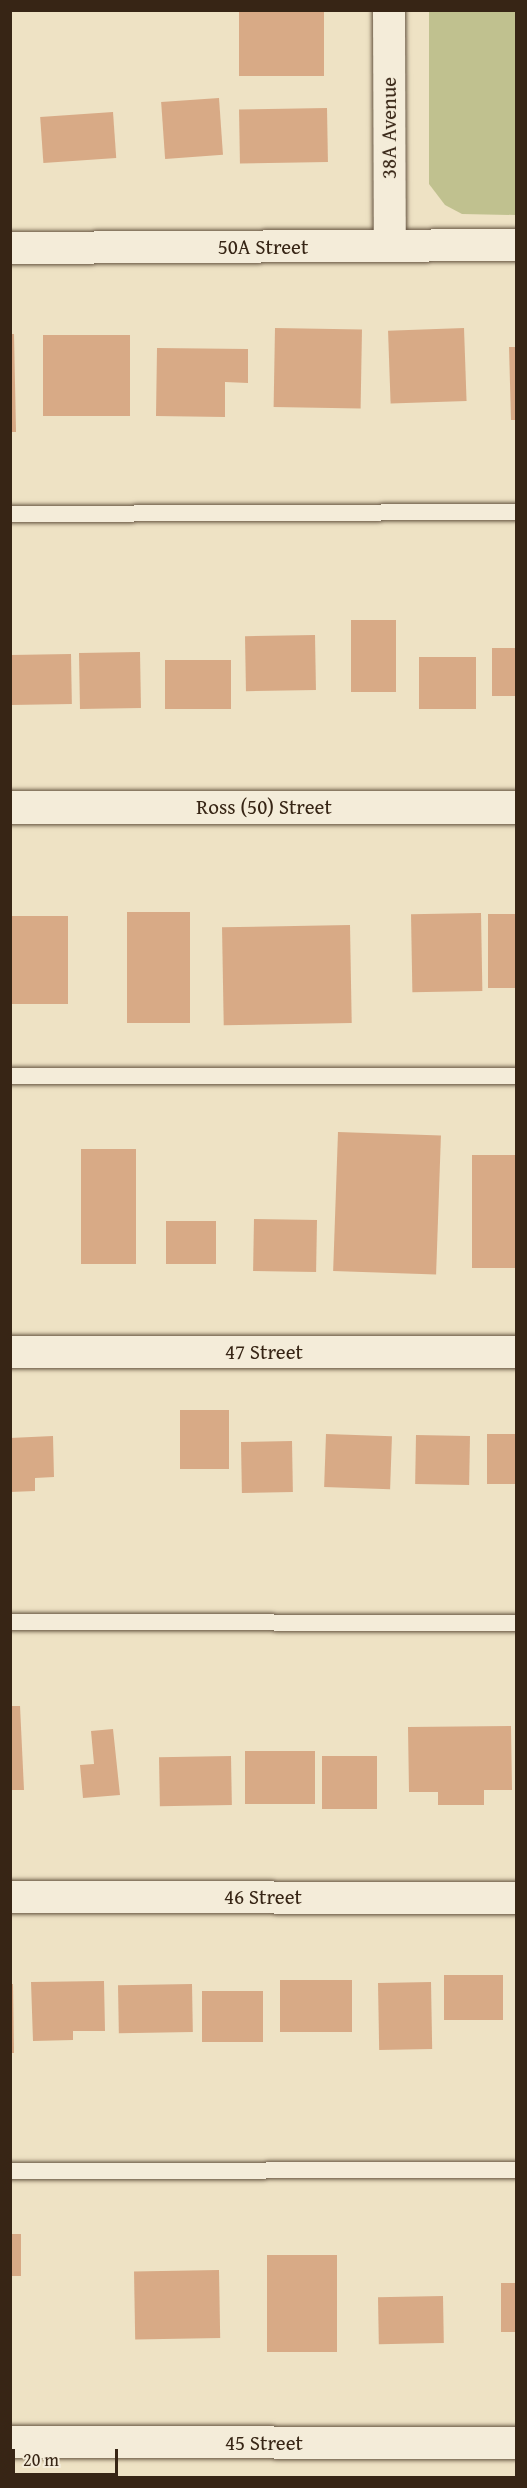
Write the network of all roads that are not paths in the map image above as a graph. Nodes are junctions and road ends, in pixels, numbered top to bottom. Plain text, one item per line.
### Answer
1 (389, 10) edge
2 (516, 245) edge
3 (390, 246) junction
4 (10, 248) edge
5 (516, 512) edge
6 (10, 514) edge
7 (10, 807) edge
8 (516, 807) edge
9 (10, 1076) edge
10 (516, 1076) edge
11 (10, 1352) edge
12 (516, 1352) edge
13 (10, 1622) edge
14 (516, 1623) edge
15 (10, 1897) edge
16 (516, 1898) edge
17 (516, 2170) edge
18 (10, 2171) edge
19 (10, 2442) edge
20 (516, 2443) edge

1 - 3 street, 38A Avenue
2 - 3 street, 50A Street
3 - 4 street, 50A Street
5 - 6 lane
7 - 8 main road, Ross (50) Street
9 - 10 lane
11 - 12 street, 47 Street
13 - 14 lane
15 - 16 street, 46 Street
17 - 18 lane
19 - 20 street, 45 Street

